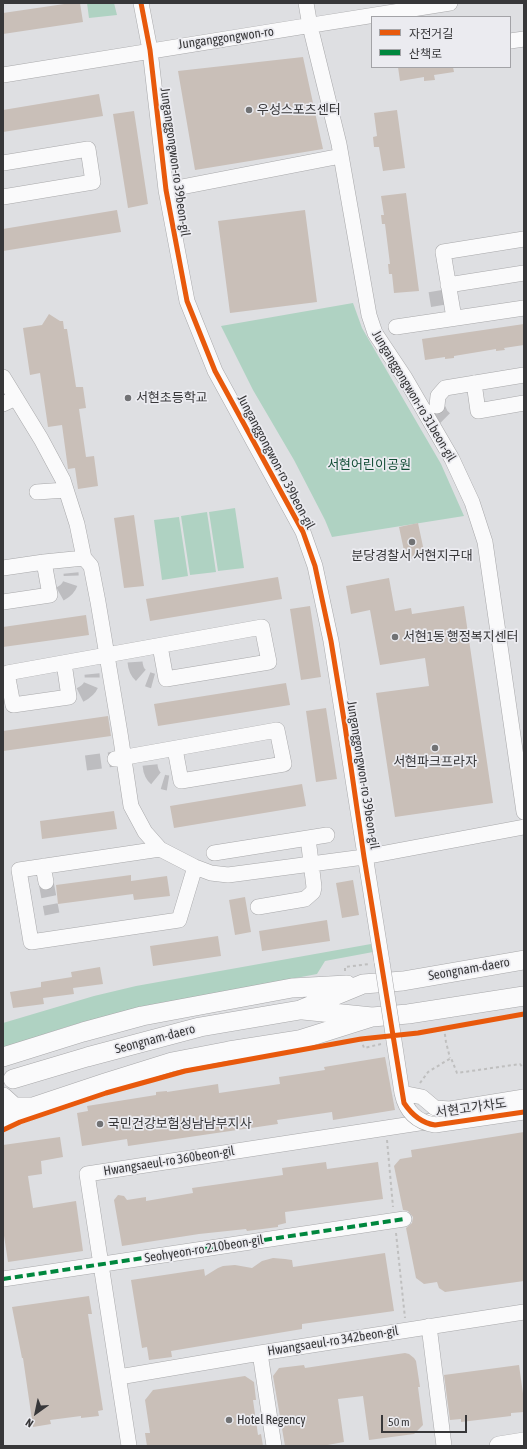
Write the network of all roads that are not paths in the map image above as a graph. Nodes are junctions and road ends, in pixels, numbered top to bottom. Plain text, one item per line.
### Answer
1 (141, 3) edge
2 (306, 3) edge
3 (450, 3) edge
4 (310, 26) junction
5 (524, 39) edge
6 (511, 41) edge
7 (150, 50) junction
8 (3, 75) edge
9 (341, 156) junction
10 (3, 162) edge
11 (166, 190) junction
12 (3, 197) edge
13 (524, 239) edge
14 (524, 273) edge
15 (448, 285) junction
16 (524, 308) edge
17 (444, 318) junction
18 (396, 327) dead end
19 (524, 375) edge
20 (4, 381) edge
21 (474, 383) junction
22 (9, 401) edge
23 (524, 403) edge
24 (437, 406) dead end
25 (66, 490) junction
26 (37, 492) dead end
27 (84, 558) junction
28 (44, 562) junction
29 (3, 568) edge
30 (3, 602) edge
31 (160, 646) junction
32 (107, 656) junction
33 (64, 663) junction
34 (175, 749) junction
35 (120, 759) junction
36 (524, 812) edge
37 (524, 827) edge
38 (327, 835) dead end
39 (308, 838) junction
40 (253, 847) junction
41 (160, 849) junction
42 (214, 852) dead end
43 (364, 857) junction
44 (311, 863) junction
45 (43, 866) junction
46 (195, 867) junction
47 (257, 871) junction
48 (46, 882) tunnel mouth
49 (258, 906) dead end
50 (524, 960) edge
51 (377, 962) joint
52 (363, 984) junction
53 (524, 996) edge
54 (300, 1010) junction
55 (372, 1017) junction
56 (5, 1058) edge
57 (13, 1079) dead end
58 (402, 1093) junction
59 (3, 1097) edge
60 (524, 1097) edge
61 (524, 1106) edge
62 (33, 1107) junction
63 (524, 1112) edge
64 (4, 1117) edge
65 (404, 1218) dead end
66 (101, 1264) junction
67 (3, 1279) edge
68 (524, 1312) edge
69 (429, 1326) junction
70 (260, 1353) junction
71 (119, 1377) junction
72 (524, 1442) edge
73 (129, 1446) edge
74 (274, 1446) edge
75 (444, 1446) edge
76 (499, 1446) edge

1 - 7 street, Junganggongwon-ro 39beon-gil
2 - 4 street, Junganggongwon-ro 31beon-gil
3 - 4 street, Junganggongwon-ro
4 - 7 street, Junganggongwon-ro
4 - 9 street, Junganggongwon-ro 31beon-gil
5 - 6 street
7 - 8 street, Junganggongwon-ro
7 - 11 street, Junganggongwon-ro 39beon-gil
9 - 11 street
9 - 36 street, Junganggongwon-ro 31beon-gil
10 - 12 street
11 - 43 street, Junganggongwon-ro 39beon-gil
13 - 15 street
14 - 15 street
15 - 17 street
16 - 17 street
17 - 18 street
19 - 21 street
20 - 22 street
21 - 23 street
21 - 24 street
22 - 25 street
25 - 26 street
25 - 27 street
27 - 28 street
27 - 32 street
28 - 29 street
28 - 30 street
31 - 31 street
31 - 32 street
32 - 33 street
32 - 35 street
33 - 33 street
34 - 34 street
34 - 35 street
35 - 41 street
37 - 43 street
38 - 39 street
39 - 40 street
39 - 44 street
40 - 42 street
40 - 47 street
41 - 45 street
41 - 46 street
43 - 44 street
43 - 51 street, Junganggongwon-ro 39beon-gil
44 - 47 street
44 - 49 street
45 - 46 street
45 - 48 street
46 - 47 street
50 - 52 main road, Seongnam-daero
51 - 58 street, 서현고가차도, bridge
52 - 54 main road, Seongnam-daero
52 - 56 main road
53 - 55 main road, Seongnam-daero
54 - 55 main road, Seongnam-daero
54 - 57 main road, Seongnam-daero
55 - 62 main road
58 - 60 street, bridge
58 - 63 street, 서현고가차도, bridge
59 - 62 main road
61 - 66 street, Hwangsaeul-ro 360beon-gil
62 - 64 main road
65 - 66 street, Seohyeon-ro 210beon-gil
66 - 67 street, Seohyeon-ro 210beon-gil
66 - 71 street, Hwangsaeul-ro 360beon-gil
68 - 69 street, Hwangsaeul-ro 342beon-gil
69 - 70 street, Hwangsaeul-ro 342beon-gil
69 - 75 street
70 - 71 street, Hwangsaeul-ro 342beon-gil
70 - 74 street
71 - 73 street, Hwangsaeul-ro 360beon-gil
72 - 76 main road

